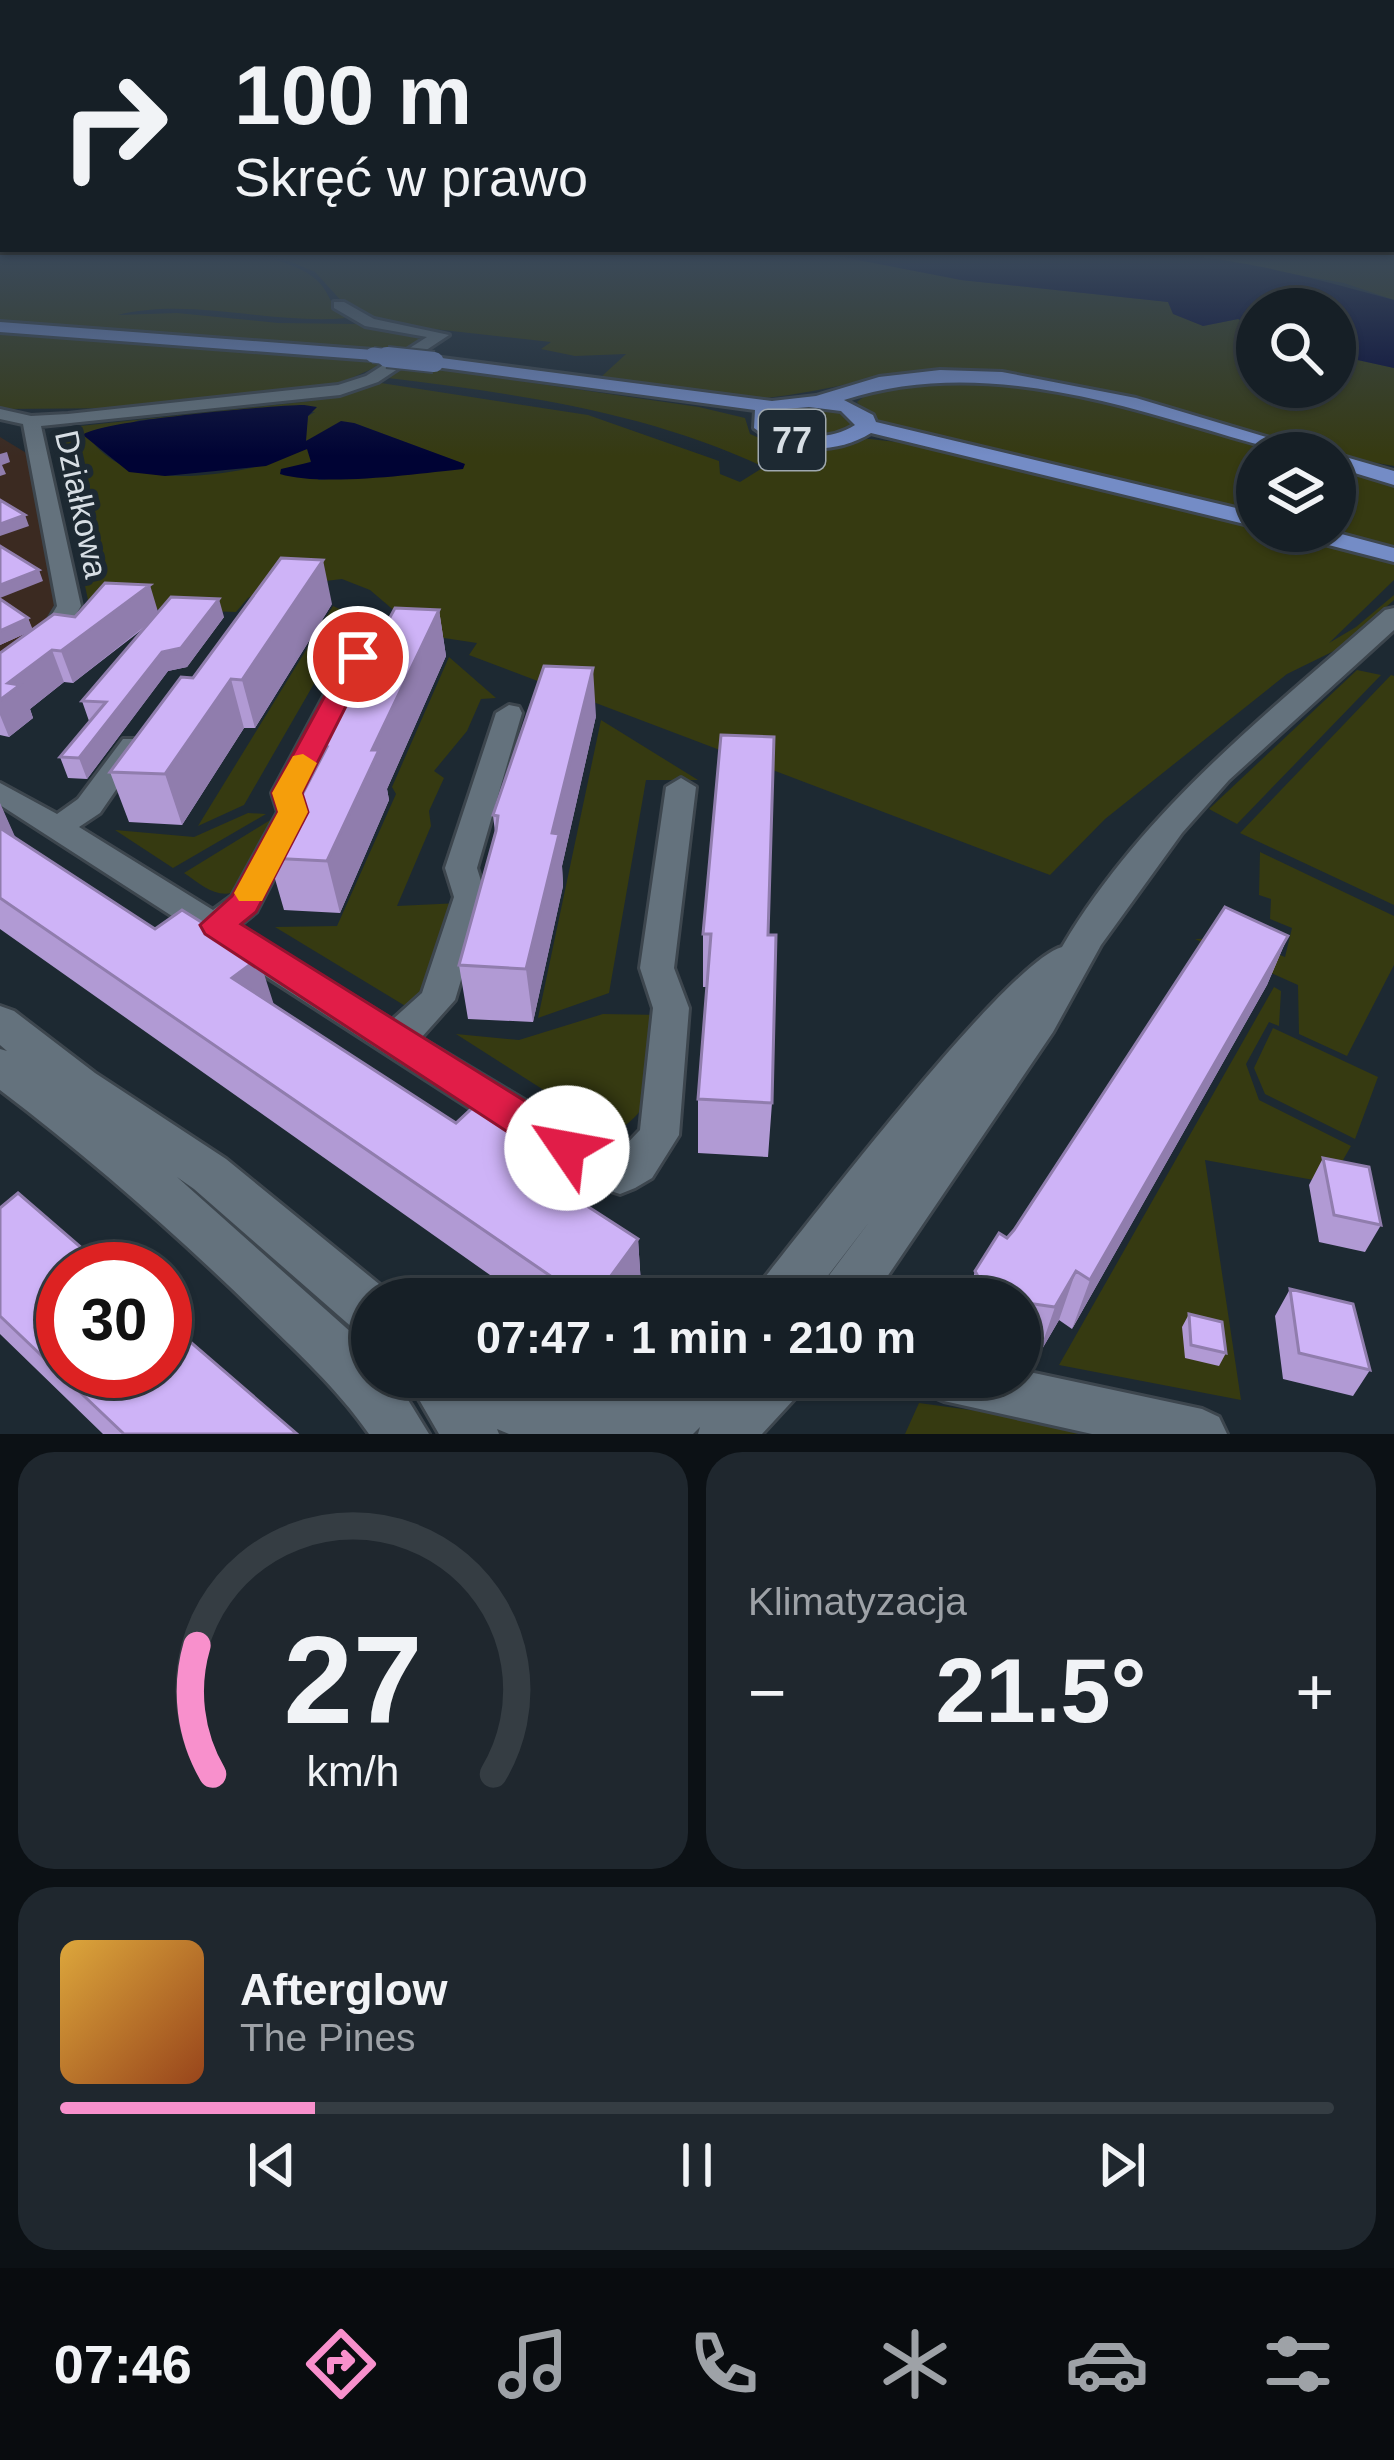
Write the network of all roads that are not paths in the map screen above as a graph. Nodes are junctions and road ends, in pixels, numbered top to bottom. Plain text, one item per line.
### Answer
1 (368, 322) edge
2 (0, 327) edge
3 (881, 382) junction
4 (821, 401) junction
5 (846, 406) junction
6 (766, 412) junction
7 (0, 414) edge
8 (32, 421) junction
9 (861, 430) junction
10 (1236, 434) edge
11 (1356, 465) edge
12 (1394, 475) edge
13 (1236, 515) edge
14 (1356, 545) edge
15 (1394, 555) edge
16 (1394, 616) edge
17 (358, 657) dead end
18 (0, 673) edge
19 (509, 713) dead end
20 (145, 728) edge
21 (681, 787) dead end
22 (0, 792) edge
23 (58, 827) junction
24 (217, 925) junction
25 (1087, 936) junction
26 (0, 1022) edge
27 (396, 1039) junction
28 (0, 1066) edge
29 (796, 1278) edge
30 (857, 1278) edge
31 (351, 1293) edge
32 (447, 1398) edge
33 (493, 1398) edge
34 (645, 1398) edge
35 (692, 1398) edge
36 (758, 1398) edge
37 (1039, 1398) edge
38 (402, 1434) edge
39 (472, 1434) edge
40 (654, 1434) edge
41 (725, 1434) edge
42 (1202, 1434) edge

1 - 8 street
2 - 6 main road, 77, bridge
3 - 4 main road
3 - 5 main road
3 - 10 main road
4 - 5 main road, 77
4 - 6 main road, 77
5 - 9 main road, 77
6 - 9 main road, 77
7 - 8 street, Działkowa
8 - 18 street, Działkowa
9 - 13 main road, 77
11 - 12 main road
14 - 15 main road
16 - 25 street
17 - 24 street
19 - 27 street
20 - 23 street
21 - 27 street
22 - 23 street
23 - 24 street
24 - 27 street
25 - 29 street
25 - 30 street
26 - 31 street
28 - 38 street
32 - 39 street
33 - 34 street
35 - 40 street
36 - 41 street
37 - 42 street

